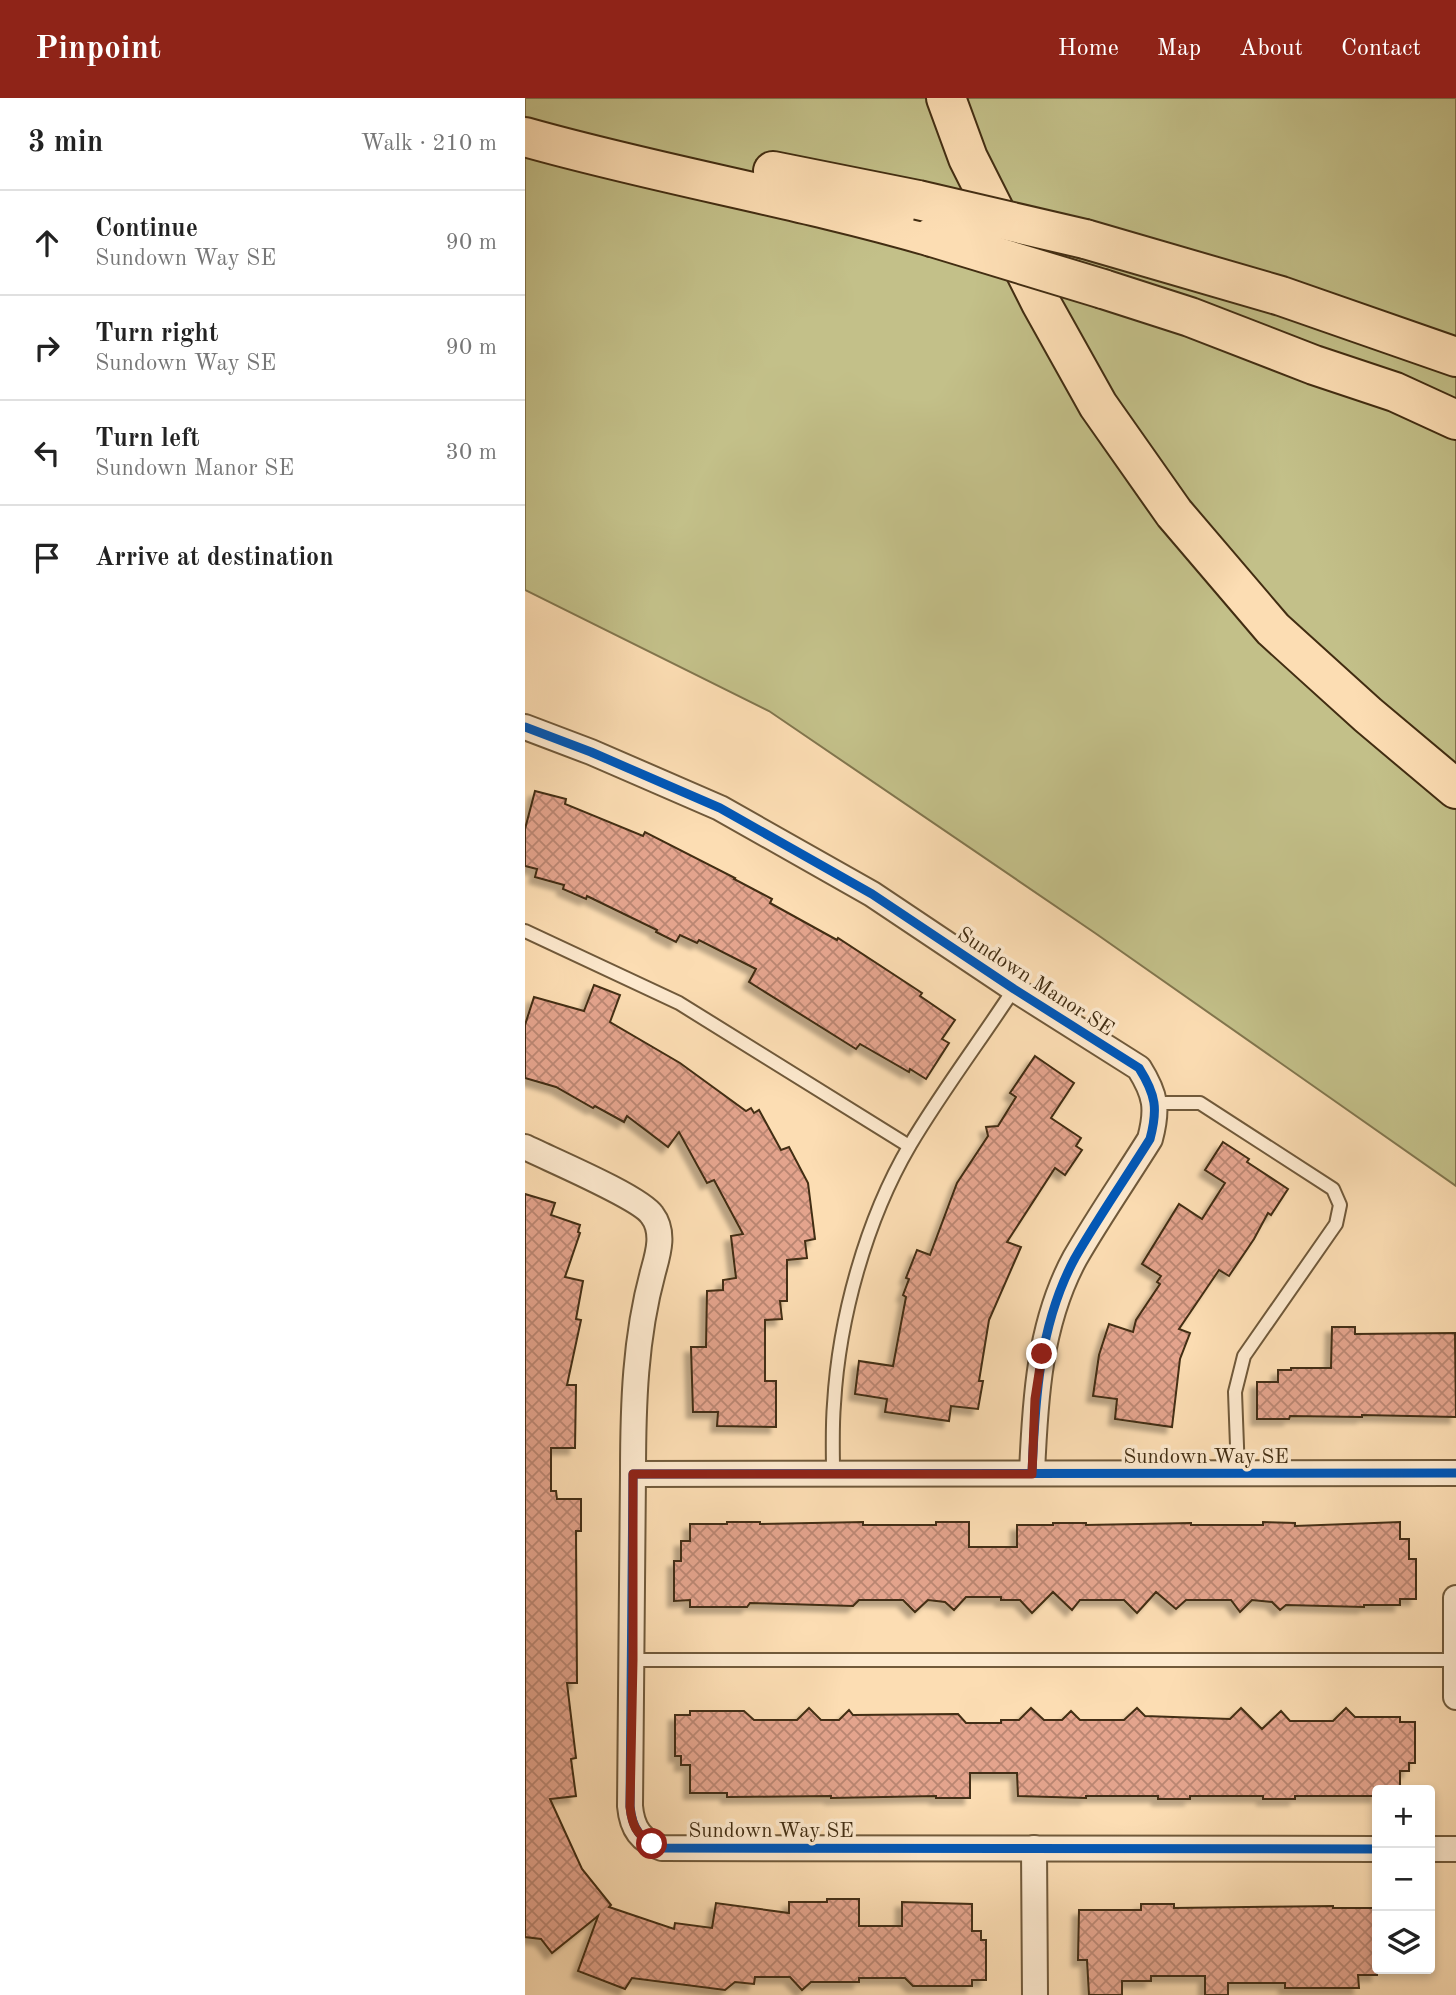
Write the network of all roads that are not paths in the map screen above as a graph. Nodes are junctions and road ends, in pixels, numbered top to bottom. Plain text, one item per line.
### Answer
1 (946, 98) edge
2 (525, 136) edge
3 (1456, 357) edge
4 (1456, 420) edge
5 (525, 727) edge
6 (1456, 789) edge
7 (525, 931) edge
8 (1014, 989) junction
9 (1155, 1103) junction
10 (909, 1146) junction
11 (525, 1147) edge
12 (1238, 1473) junction
13 (1456, 1473) edge
14 (633, 1474) junction
15 (833, 1474) junction
16 (1032, 1474) junction
17 (1456, 1598) edge
18 (633, 1660) junction
19 (1456, 1660) edge
20 (1456, 1697) edge
21 (1034, 1849) junction
22 (1372, 1849) edge
23 (1435, 1849) edge
24 (1456, 1849) edge
25 (1035, 1995) edge

1 - 6 highway
2 - 3 highway, bridge
2 - 4 highway, bridge
5 - 8 street, Sundown Manor SE
7 - 10 lane
8 - 9 street, Sundown Manor SE
8 - 10 lane
9 - 12 lane
9 - 16 street
10 - 15 lane
11 - 14 street
12 - 13 street, Sundown Way SE
12 - 16 street, Sundown Way SE
14 - 15 street, Sundown Way SE
14 - 18 street, Sundown Way SE
15 - 16 street, Sundown Way SE
17 - 19 street
18 - 19 lane
18 - 21 street, Sundown Way SE
19 - 20 street
21 - 22 street, Sundown Way SE
21 - 25 street
23 - 24 street

